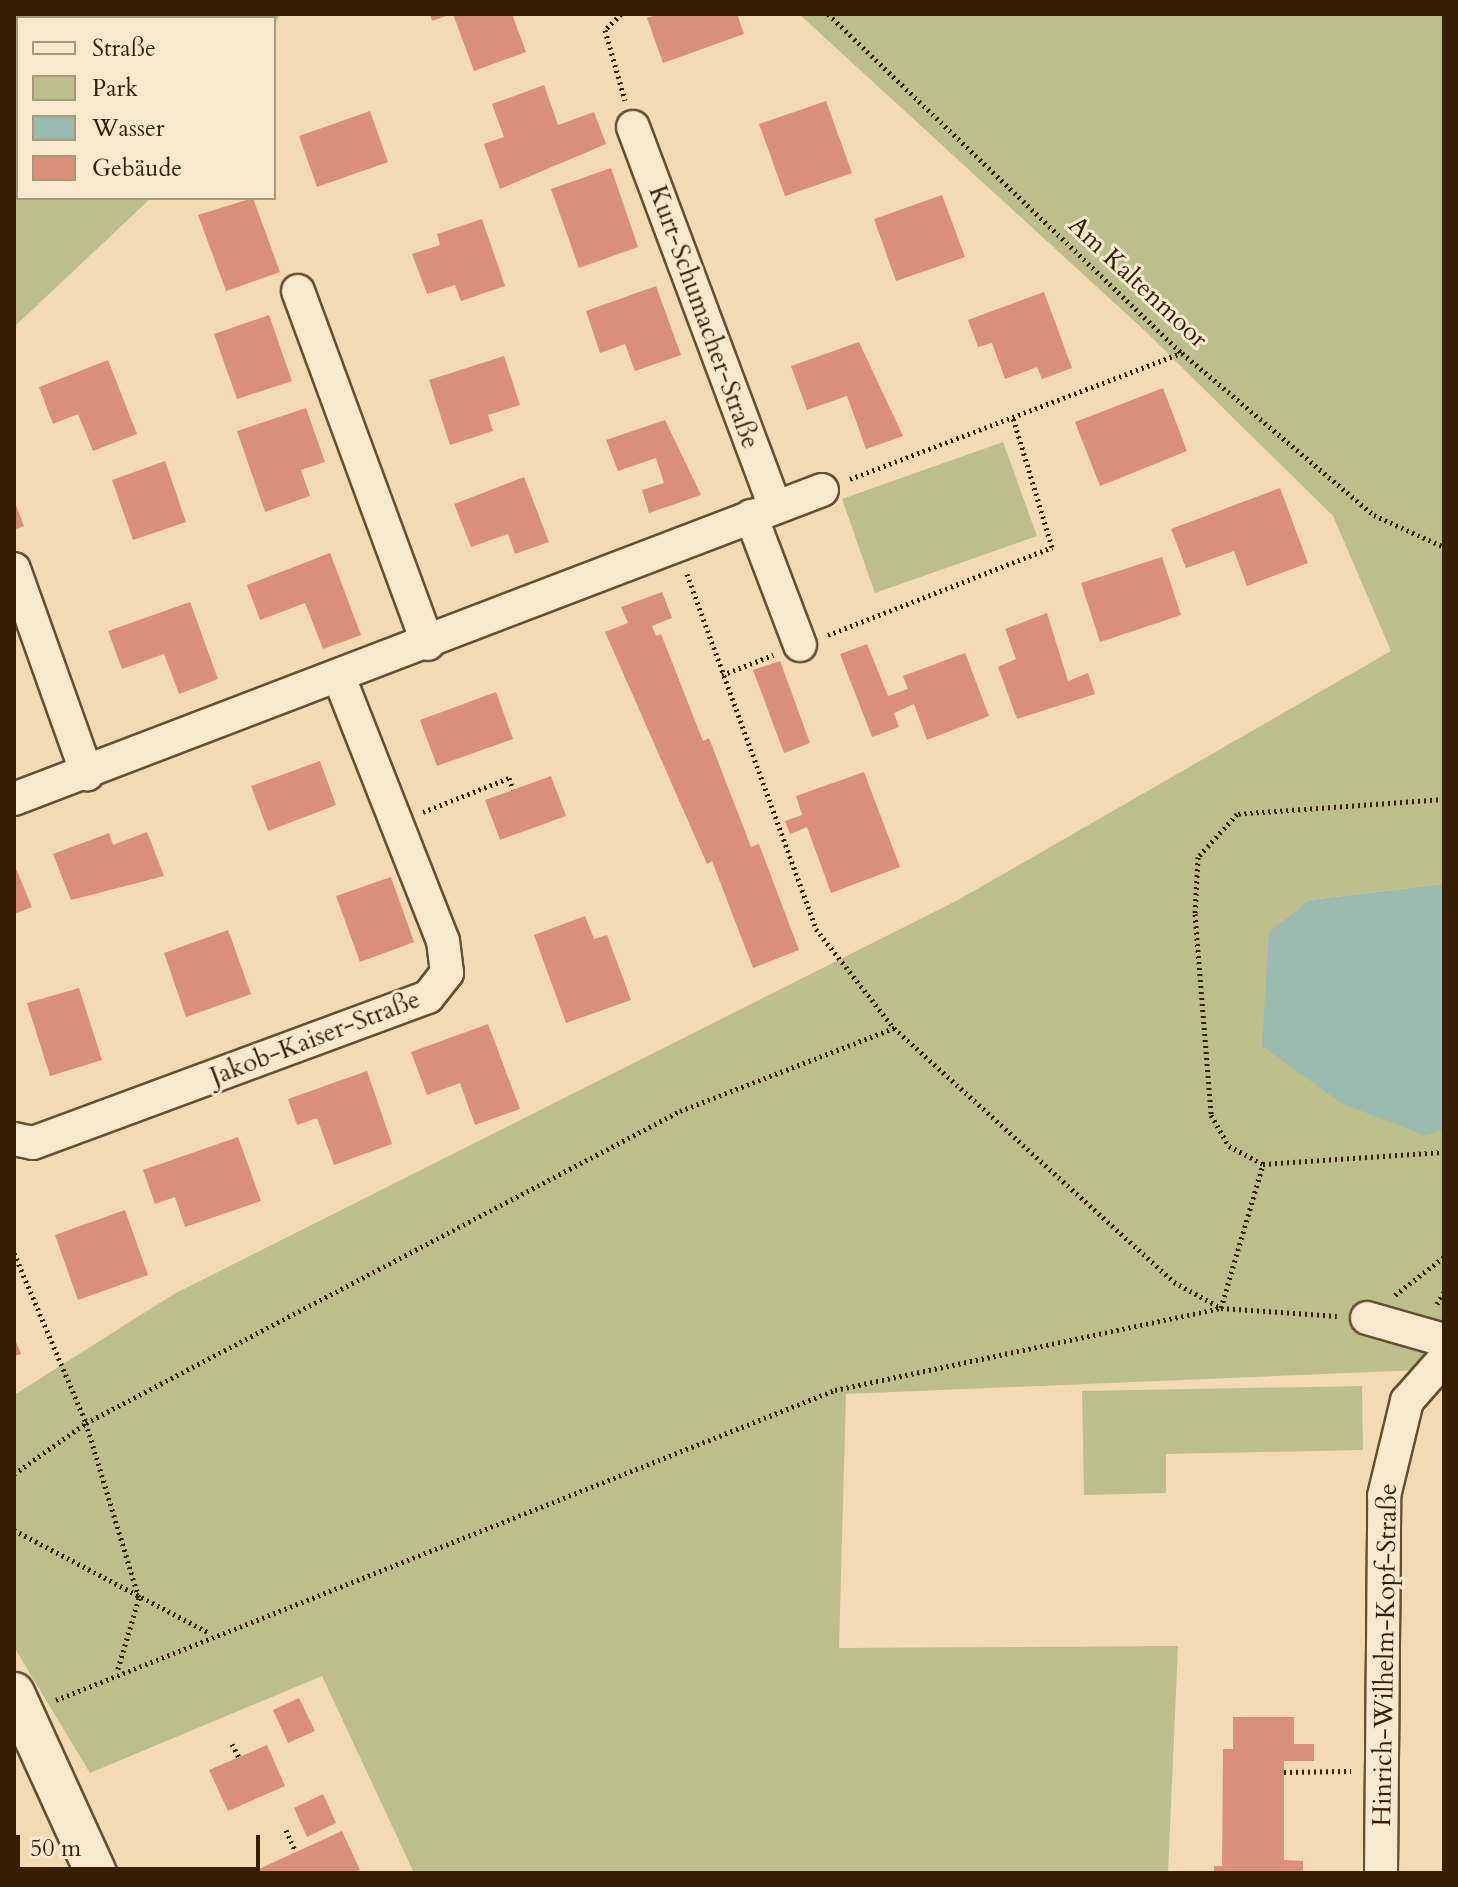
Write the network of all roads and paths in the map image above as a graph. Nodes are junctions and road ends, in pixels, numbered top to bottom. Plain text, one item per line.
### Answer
1 (621, 14) edge
2 (828, 14) edge
3 (633, 127) joint
4 (298, 291) dead end
5 (1182, 353) junction
6 (1013, 418) junction
7 (822, 490) joint
8 (763, 512) junction
9 (678, 546) junction
10 (1444, 547) edge
11 (14, 569) edge
12 (428, 644) junction
13 (800, 645) junction
14 (722, 675) junction
15 (340, 679) junction
16 (87, 774) junction
17 (513, 789) dead end
18 (14, 799) edge
19 (1444, 799) edge
20 (397, 823) junction
21 (894, 1028) junction
22 (14, 1139) edge
23 (1444, 1152) edge
24 (1263, 1164) junction
25 (14, 1253) edge
26 (1444, 1257) edge
27 (1221, 1308) junction
28 (1367, 1318) junction
29 (1444, 1340) edge
30 (1444, 1359) edge
31 (86, 1423) junction
32 (14, 1474) edge
33 (14, 1530) edge
34 (139, 1598) junction
35 (209, 1633) junction
36 (117, 1672) junction
37 (20, 1703) edge
38 (232, 1744) dead end
39 (239, 1757) dead end
40 (1382, 1771) junction
41 (1284, 1772) dead end
42 (286, 1830) dead end
43 (296, 1852) dead end
44 (96, 1873) edge
45 (1381, 1873) edge

1 - 3 path
2 - 5 path, Am Kaltenmoor
3 - 8 street, Kurt-Schumacher-Straße
4 - 12 street
5 - 6 path
5 - 10 path, Am Kaltenmoor
6 - 7 path
6 - 13 path
7 - 8 street
8 - 9 street
8 - 13 street, Kurt-Schumacher-Straße
9 - 12 street
9 - 14 path
11 - 16 street
12 - 15 street
13 - 14 path
14 - 21 path
15 - 16 street
15 - 20 street, Jakob-Kaiser-Straße
16 - 18 street
17 - 20 path
19 - 24 path
20 - 22 street, Jakob-Kaiser-Straße
21 - 27 path
21 - 31 path
23 - 24 path
24 - 27 path
25 - 31 path
26 - 28 path
27 - 28 path
27 - 35 path
28 - 29 street
30 - 40 street, Hinrich-Wilhelm-Kopf-Straße
31 - 32 path
31 - 34 path
33 - 34 path
34 - 35 path
34 - 36 path
35 - 36 path
36 - 37 path
37 - 44 street
38 - 39 path
40 - 41 path
40 - 45 street, Hinrich-Wilhelm-Kopf-Straße
42 - 43 path

